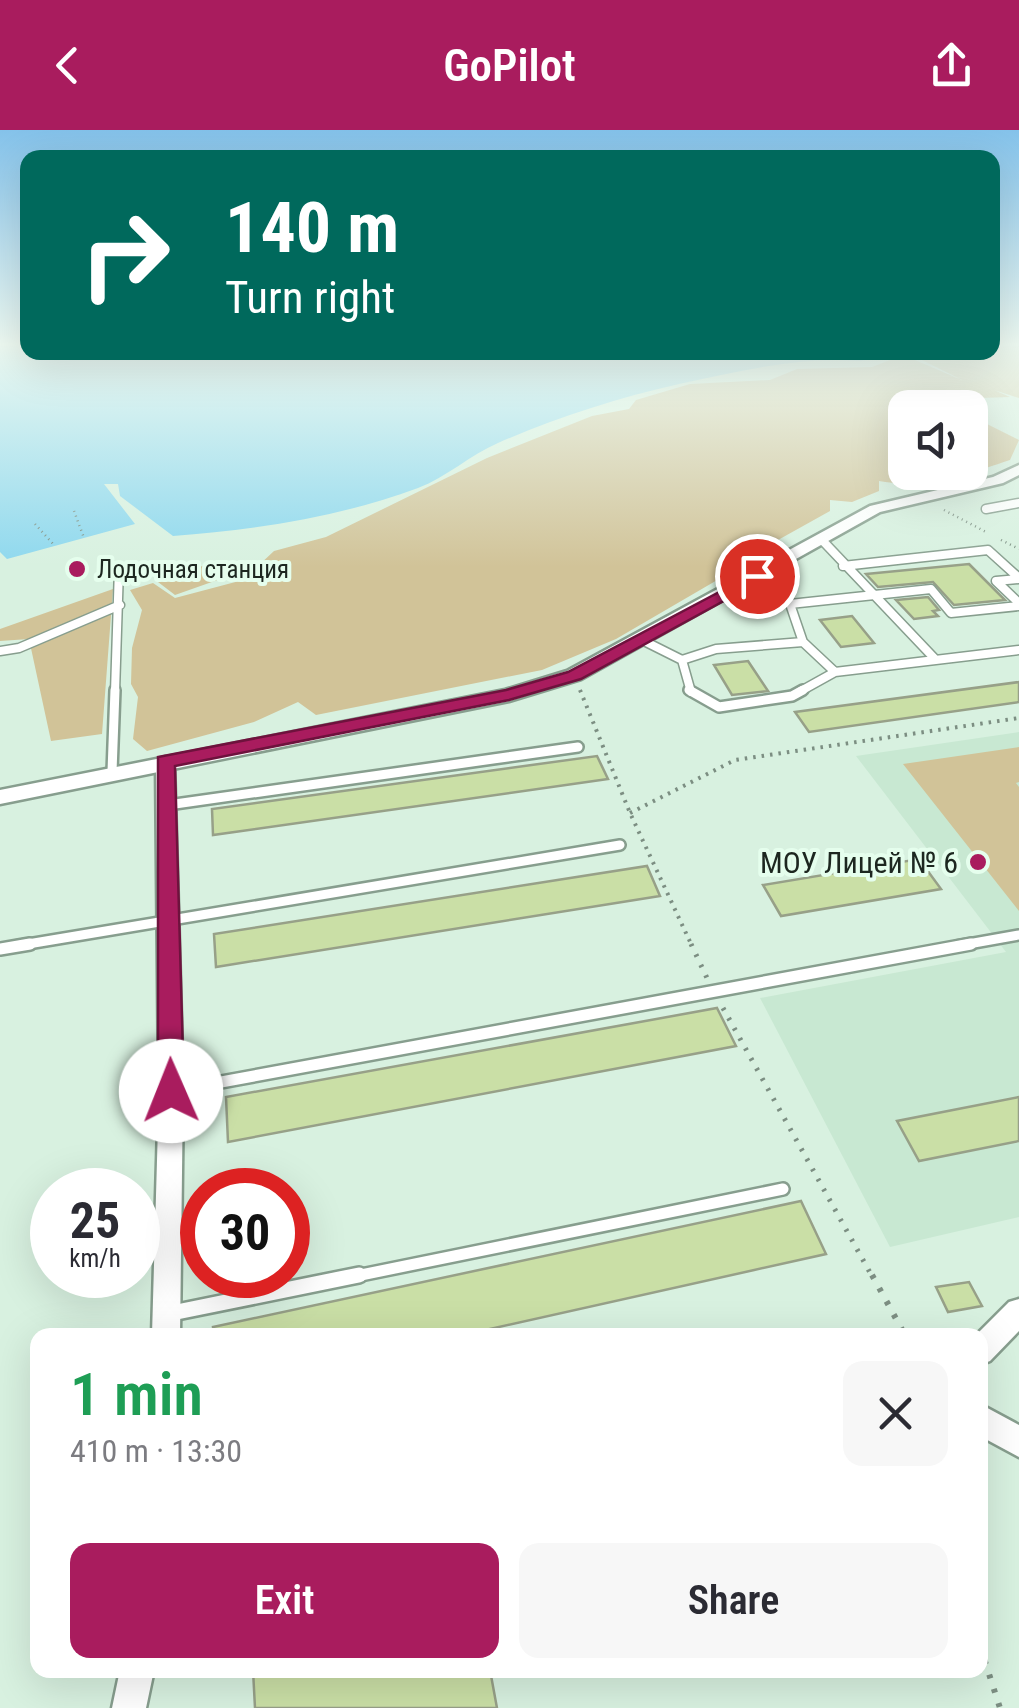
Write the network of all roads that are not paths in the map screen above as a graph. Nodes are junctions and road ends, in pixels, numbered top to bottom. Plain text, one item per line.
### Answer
1 (1019, 470) edge
2 (1019, 503) edge
3 (986, 508) dead end
4 (821, 539) junction
5 (843, 566) junction
6 (119, 568) dead end
7 (757, 576) junction
8 (1019, 578) edge
9 (870, 594) junction
10 (790, 604) junction
11 (1019, 604) edge
12 (120, 605) junction
13 (642, 640) junction
14 (803, 642) junction
15 (1019, 650) edge
16 (0, 651) edge
17 (936, 659) junction
18 (682, 660) junction
19 (834, 672) junction
20 (578, 747) dead end
21 (165, 762) junction
22 (112, 772) junction
23 (0, 797) edge
24 (168, 805) junction
25 (620, 845) dead end
26 (166, 921) junction
27 (1019, 934) edge
28 (0, 950) edge
29 (171, 1091) junction
30 (783, 1189) dead end
31 (1019, 1312) edge
32 (166, 1325) edge
33 (988, 1342) edge
34 (988, 1424) edge
35 (1019, 1442) edge
36 (135, 1678) edge
37 (129, 1708) edge

1 - 4 street
2 - 3 lane
4 - 5 lane
4 - 7 street
5 - 8 lane
5 - 9 lane
6 - 12 lane
7 - 10 lane
7 - 13 street
8 - 11 lane
9 - 10 lane
9 - 11 lane
9 - 17 lane
10 - 14 lane
12 - 16 lane
12 - 22 lane
13 - 18 lane
13 - 21 street
14 - 18 lane
14 - 19 lane
15 - 17 lane
17 - 19 lane
18 - 19 lane
20 - 24 lane
21 - 22 street
21 - 24 street
22 - 23 street
24 - 26 street
25 - 26 lane
26 - 28 lane
26 - 29 street
27 - 29 lane
29 - 32 street
30 - 32 lane
31 - 33 street
34 - 35 street
36 - 37 street

